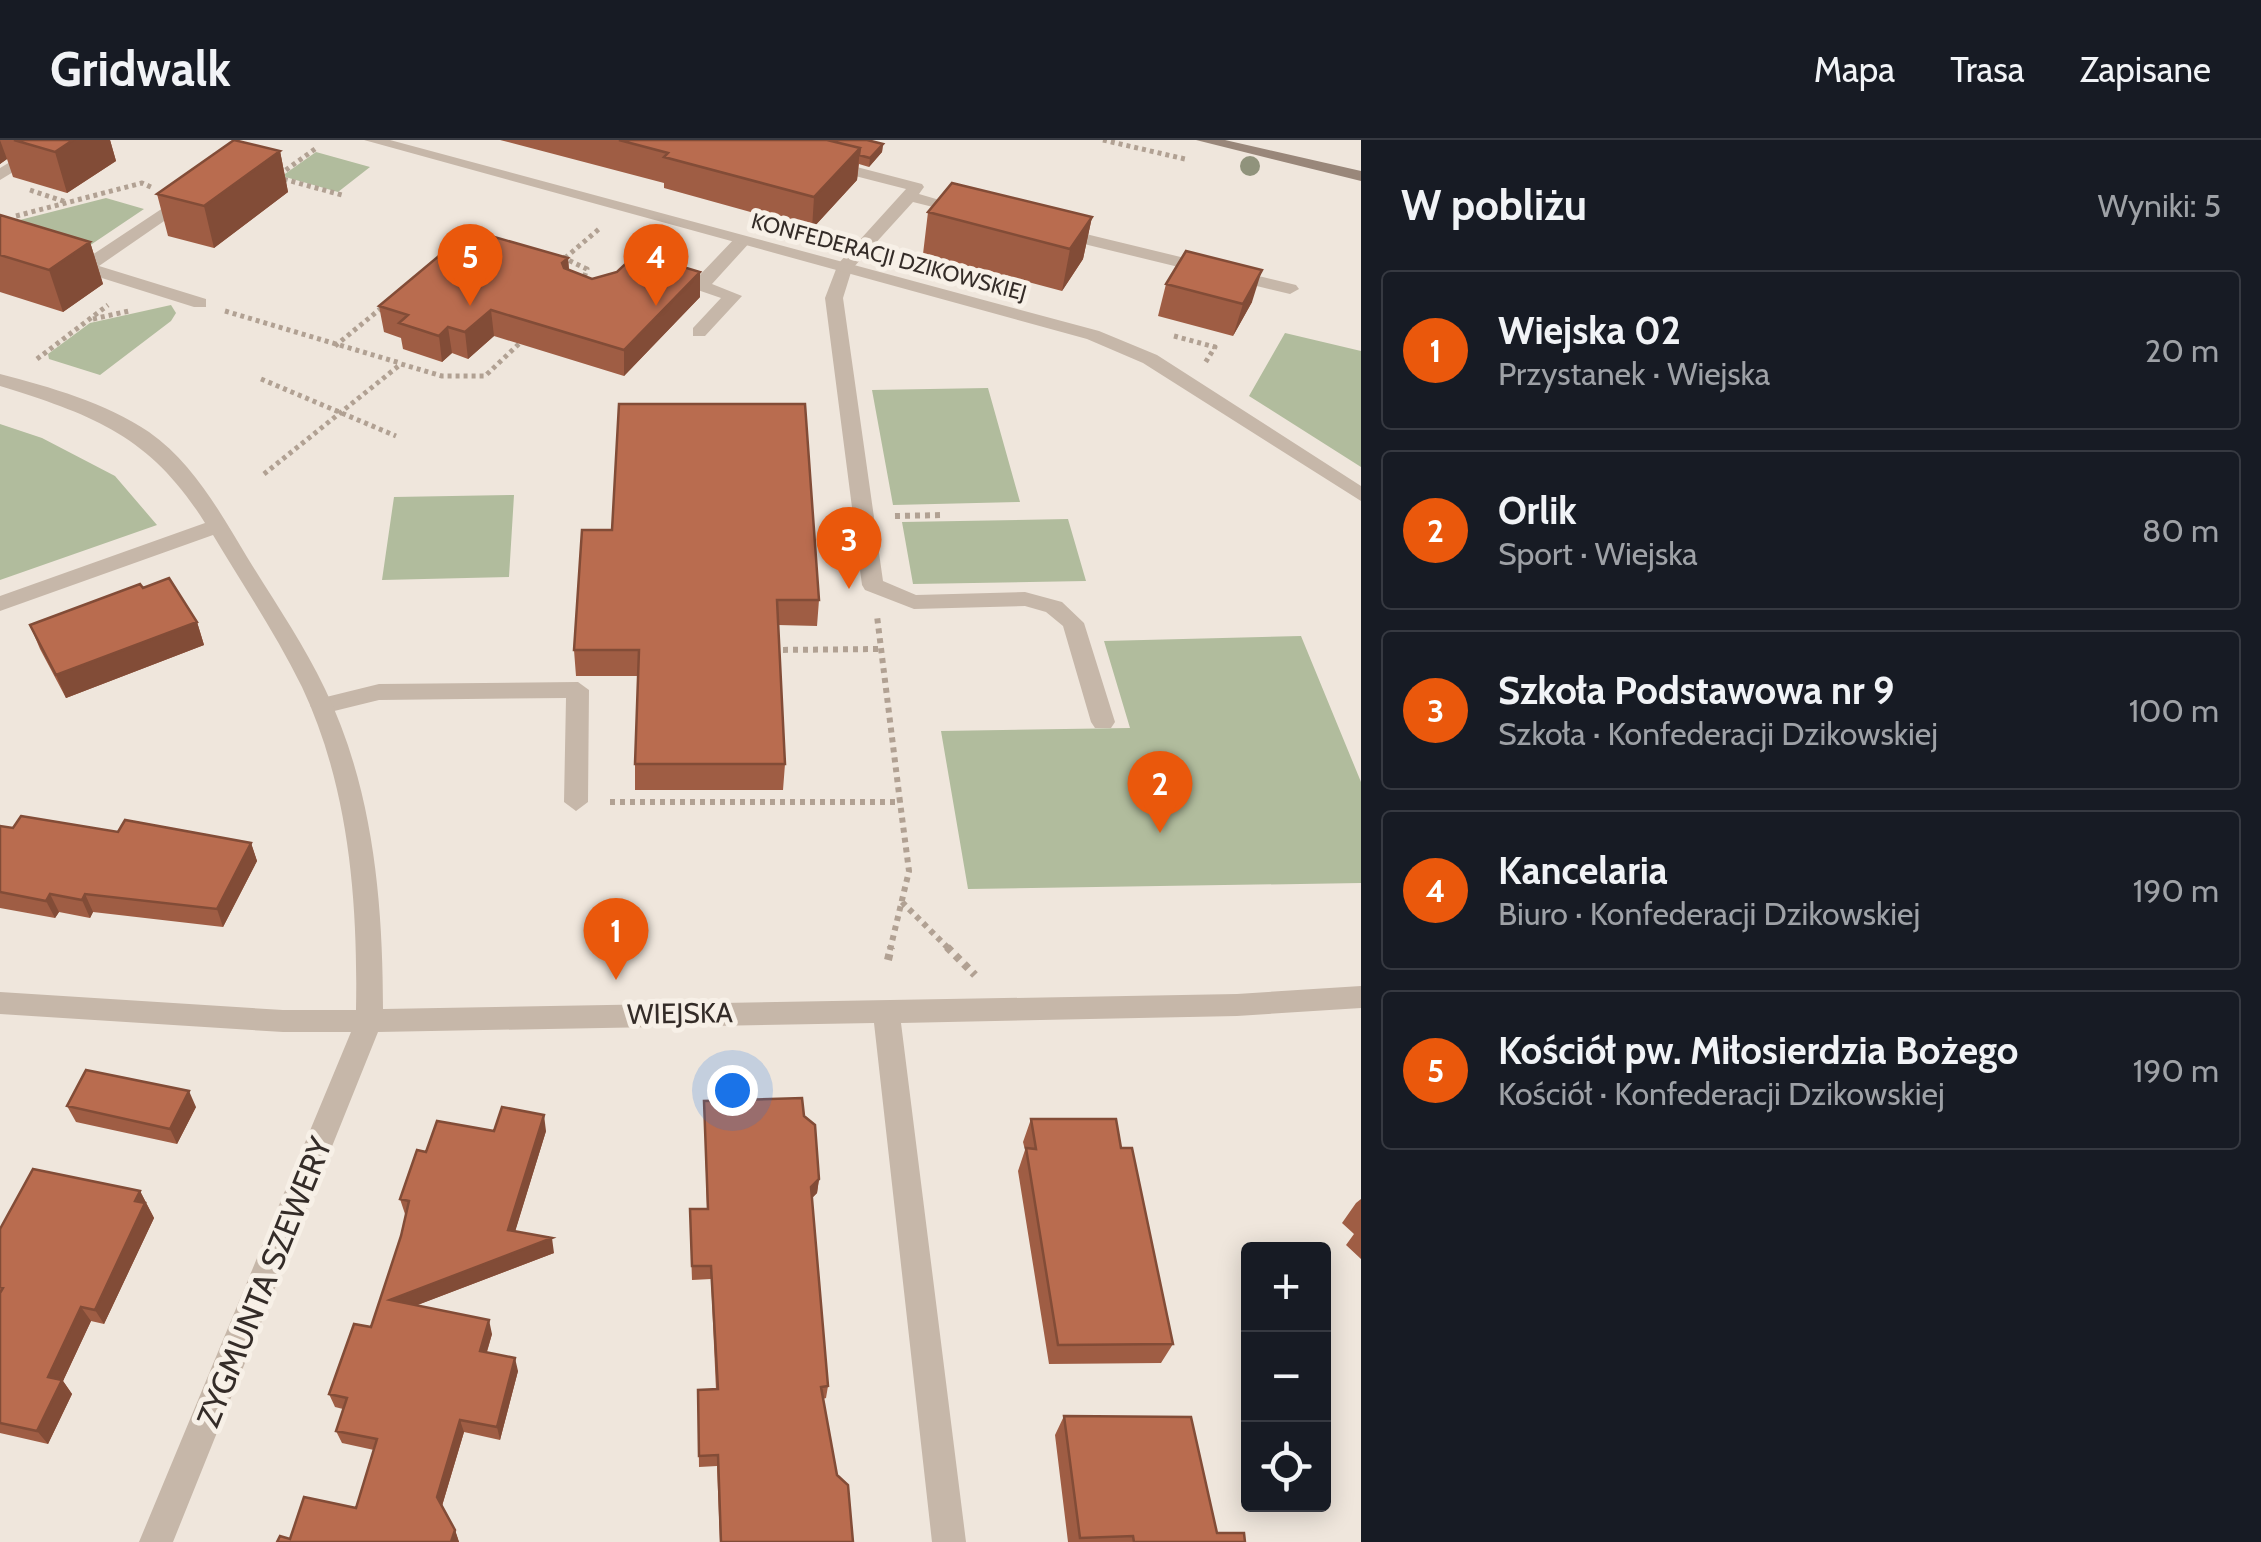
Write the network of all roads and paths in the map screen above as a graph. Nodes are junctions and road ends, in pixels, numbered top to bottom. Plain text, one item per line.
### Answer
1 (58, 140) edge
2 (372, 140) edge
3 (1204, 140) edge
4 (315, 149) dead end
5 (801, 158) edge
6 (0, 175) edge
7 (1361, 176) edge
8 (17, 186) edge
9 (908, 190) junction
10 (342, 195) dead end
11 (67, 202) junction
12 (173, 209) joint
13 (984, 214) edge
14 (0, 220) edge
15 (602, 226) dead end
16 (1040, 228) edge
17 (0, 240) edge
18 (743, 240) junction
19 (550, 254) edge
20 (566, 258) junction
21 (85, 267) junction
22 (844, 268) junction
23 (648, 271) edge
24 (136, 283) junction
25 (700, 286) junction
26 (1290, 289) dead end
27 (576, 290) edge
28 (391, 300) edge
29 (200, 303) joint
30 (699, 332) dead end
31 (1170, 335) dead end
32 (524, 340) edge
33 (336, 346) junction
34 (38, 359) dead end
35 (401, 364) junction
36 (1204, 364) dead end
37 (261, 379) dead end
38 (0, 380) edge
39 (342, 412) junction
40 (396, 436) dead end
41 (264, 474) dead end
42 (1361, 495) edge
43 (944, 515) dead end
44 (863, 516) junction
45 (217, 526) junction
46 (873, 585) junction
47 (0, 604) edge
48 (765, 650) edge
49 (881, 650) junction
50 (322, 706) junction
51 (1103, 722) dead end
52 (576, 802) joint
53 (900, 802) junction
54 (901, 902) junction
55 (888, 960) dead end
56 (985, 986) dead end
57 (1361, 997) edge
58 (0, 1002) edge
59 (886, 1009) junction
60 (370, 1021) junction
61 (156, 1542) edge
62 (950, 1542) edge

1 - 6 street
2 - 18 street, KONFEDERACJI DZIKOWSKIEJ
3 - 7 street
4 - 10 path
5 - 9 street
8 - 11 path
9 - 13 street
9 - 22 street
11 - 12 path
11 - 14 path
12 - 21 street
15 - 20 path
16 - 26 street
17 - 21 street
18 - 22 street, KONFEDERACJI DZIKOWSKIEJ
18 - 25 street
19 - 20 path
20 - 27 path
21 - 24 street
22 - 42 street, KONFEDERACJI DZIKOWSKIEJ
22 - 44 street
23 - 25 street
24 - 29 street
24 - 34 path
25 - 30 street
28 - 33 path
29 - 33 path
31 - 36 path
32 - 35 path
33 - 35 path
35 - 39 path
37 - 39 path
38 - 45 street
39 - 40 path
39 - 41 path
43 - 44 path
44 - 46 street
45 - 47 street
45 - 50 street
46 - 49 path
46 - 51 street
48 - 49 path
49 - 53 path
50 - 52 street
50 - 60 street
52 - 53 path
53 - 54 path
54 - 55 path
54 - 56 path
57 - 59 street, WIEJSKA
58 - 60 street, WIEJSKA
59 - 60 street, WIEJSKA
59 - 62 street
60 - 61 street, ZYGMUNTA SZEWERY

